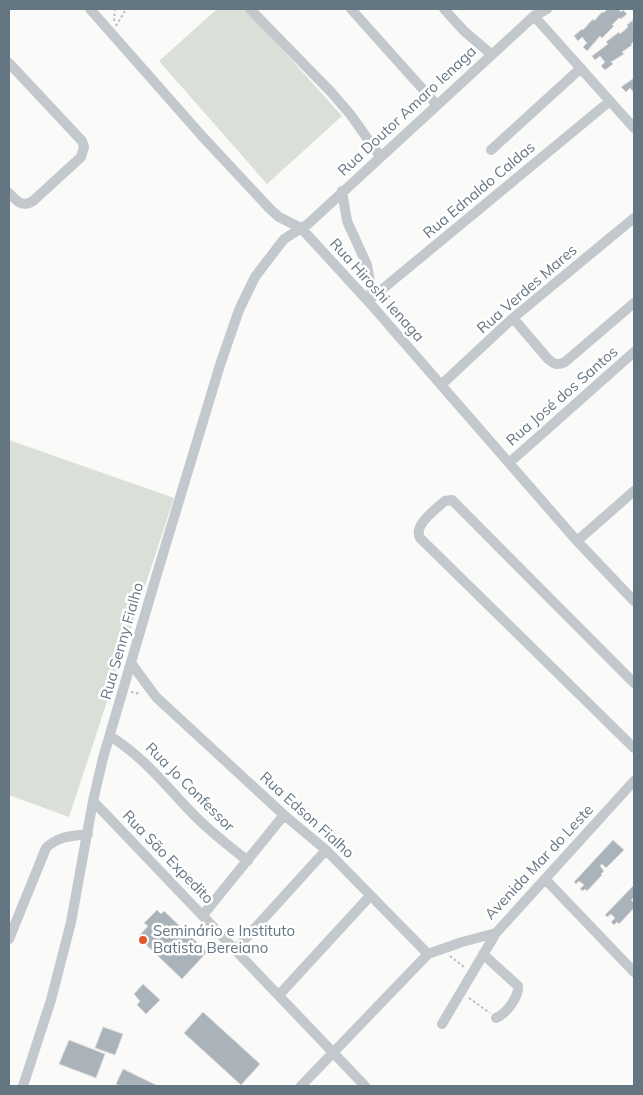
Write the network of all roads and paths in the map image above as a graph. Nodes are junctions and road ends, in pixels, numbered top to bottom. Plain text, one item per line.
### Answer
1 (90, 9) edge
2 (126, 9) edge
3 (250, 9) edge
4 (351, 9) edge
5 (444, 9) edge
6 (547, 9) edge
7 (536, 12) edge
8 (112, 32) junction
9 (491, 54) junction
10 (9, 63) edge
11 (581, 68) junction
12 (610, 101) junction
13 (437, 105) junction
14 (634, 128) edge
15 (491, 150) dead end
16 (380, 156) junction
17 (342, 191) junction
18 (9, 193) edge
19 (634, 218) edge
20 (301, 228) junction
21 (371, 299) junction
22 (634, 304) edge
23 (513, 318) junction
24 (634, 352) edge
25 (441, 385) junction
26 (509, 463) junction
27 (634, 491) edge
28 (577, 541) junction
29 (634, 601) edge
30 (131, 663) junction
31 (634, 683) edge
32 (123, 690) junction
33 (156, 698) junction
34 (110, 736) junction
35 (634, 748) edge
36 (634, 781) edge
37 (94, 801) junction
38 (284, 815) junction
39 (88, 834) junction
40 (326, 850) junction
41 (248, 861) junction
42 (545, 879) junction
43 (370, 896) junction
44 (203, 915) junction
45 (496, 933) junction
46 (9, 939) edge
47 (236, 949) junction
48 (447, 953) dead end
49 (428, 954) junction
50 (483, 954) junction
51 (634, 972) edge
52 (472, 973) junction
53 (461, 992) junction
54 (278, 995) junction
55 (496, 1018) joint
56 (442, 1024) dead end
57 (333, 1053) junction
58 (23, 1086) edge
59 (301, 1086) edge
60 (365, 1086) edge

1 - 8 street, Rua Hiroshi Ienaga
2 - 8 path
3 - 16 street
4 - 13 street
5 - 9 street
6 - 7 street
7 - 9 street, Rua Doutor Amaro Ienaga
7 - 11 street
8 - 20 street, Rua Hiroshi Ienaga
9 - 13 street, Rua Doutor Amaro Ienaga
10 - 18 street
11 - 12 street
11 - 15 street
12 - 14 street
12 - 21 street, Rua Ednaldo Caldas
13 - 16 street, Rua Doutor Amaro Ienaga
16 - 17 street, Rua Doutor Amaro Ienaga
17 - 20 street, Rua Doutor Amaro Ienaga
17 - 21 street
19 - 23 street, Rua Verdes Mares
20 - 21 street, Rua Hiroshi Ienaga
20 - 30 street, Rua Senny Fialho
21 - 25 street, Rua Hiroshi Ienaga
22 - 23 street
23 - 25 street, Rua Verdes Mares
24 - 26 street, Rua José dos Santos
25 - 26 street, Rua Hiroshi Ienaga
26 - 28 street, Rua Hiroshi Ienaga
27 - 28 street
28 - 29 street, Rua Hiroshi Ienaga
30 - 32 street, Rua Senny Fialho
30 - 33 street, Rua Edson Fialho
31 - 35 street
32 - 33 path
32 - 34 street, Rua Senny Fialho
33 - 38 street, Rua Edson Fialho
34 - 37 street, Rua Senny Fialho
34 - 41 street, Rua Jo Confessor
36 - 42 street, Avenida Mar do Leste
37 - 39 street, Rua Senny Fialho
37 - 44 street, Rua São Expedito
38 - 40 street, Rua Edson Fialho
38 - 41 street
39 - 46 street
39 - 58 street, Rua Senny Fialho
40 - 43 street, Rua Edson Fialho
40 - 47 street
41 - 44 street
42 - 45 street, Avenida Mar do Leste
42 - 51 street
43 - 49 street, Rua Edson Fialho
43 - 54 street
44 - 47 street, Rua São Expedito
45 - 49 street, Avenida Mar do Leste
45 - 50 street
47 - 54 street, Rua São Expedito
48 - 52 path
49 - 57 street, Avenida Mar do Leste
50 - 52 street
50 - 55 street
52 - 53 street
53 - 55 path
53 - 56 street
54 - 57 street, Rua São Expedito
57 - 59 street, Avenida Mar do Leste
57 - 60 street, Rua São Expedito

